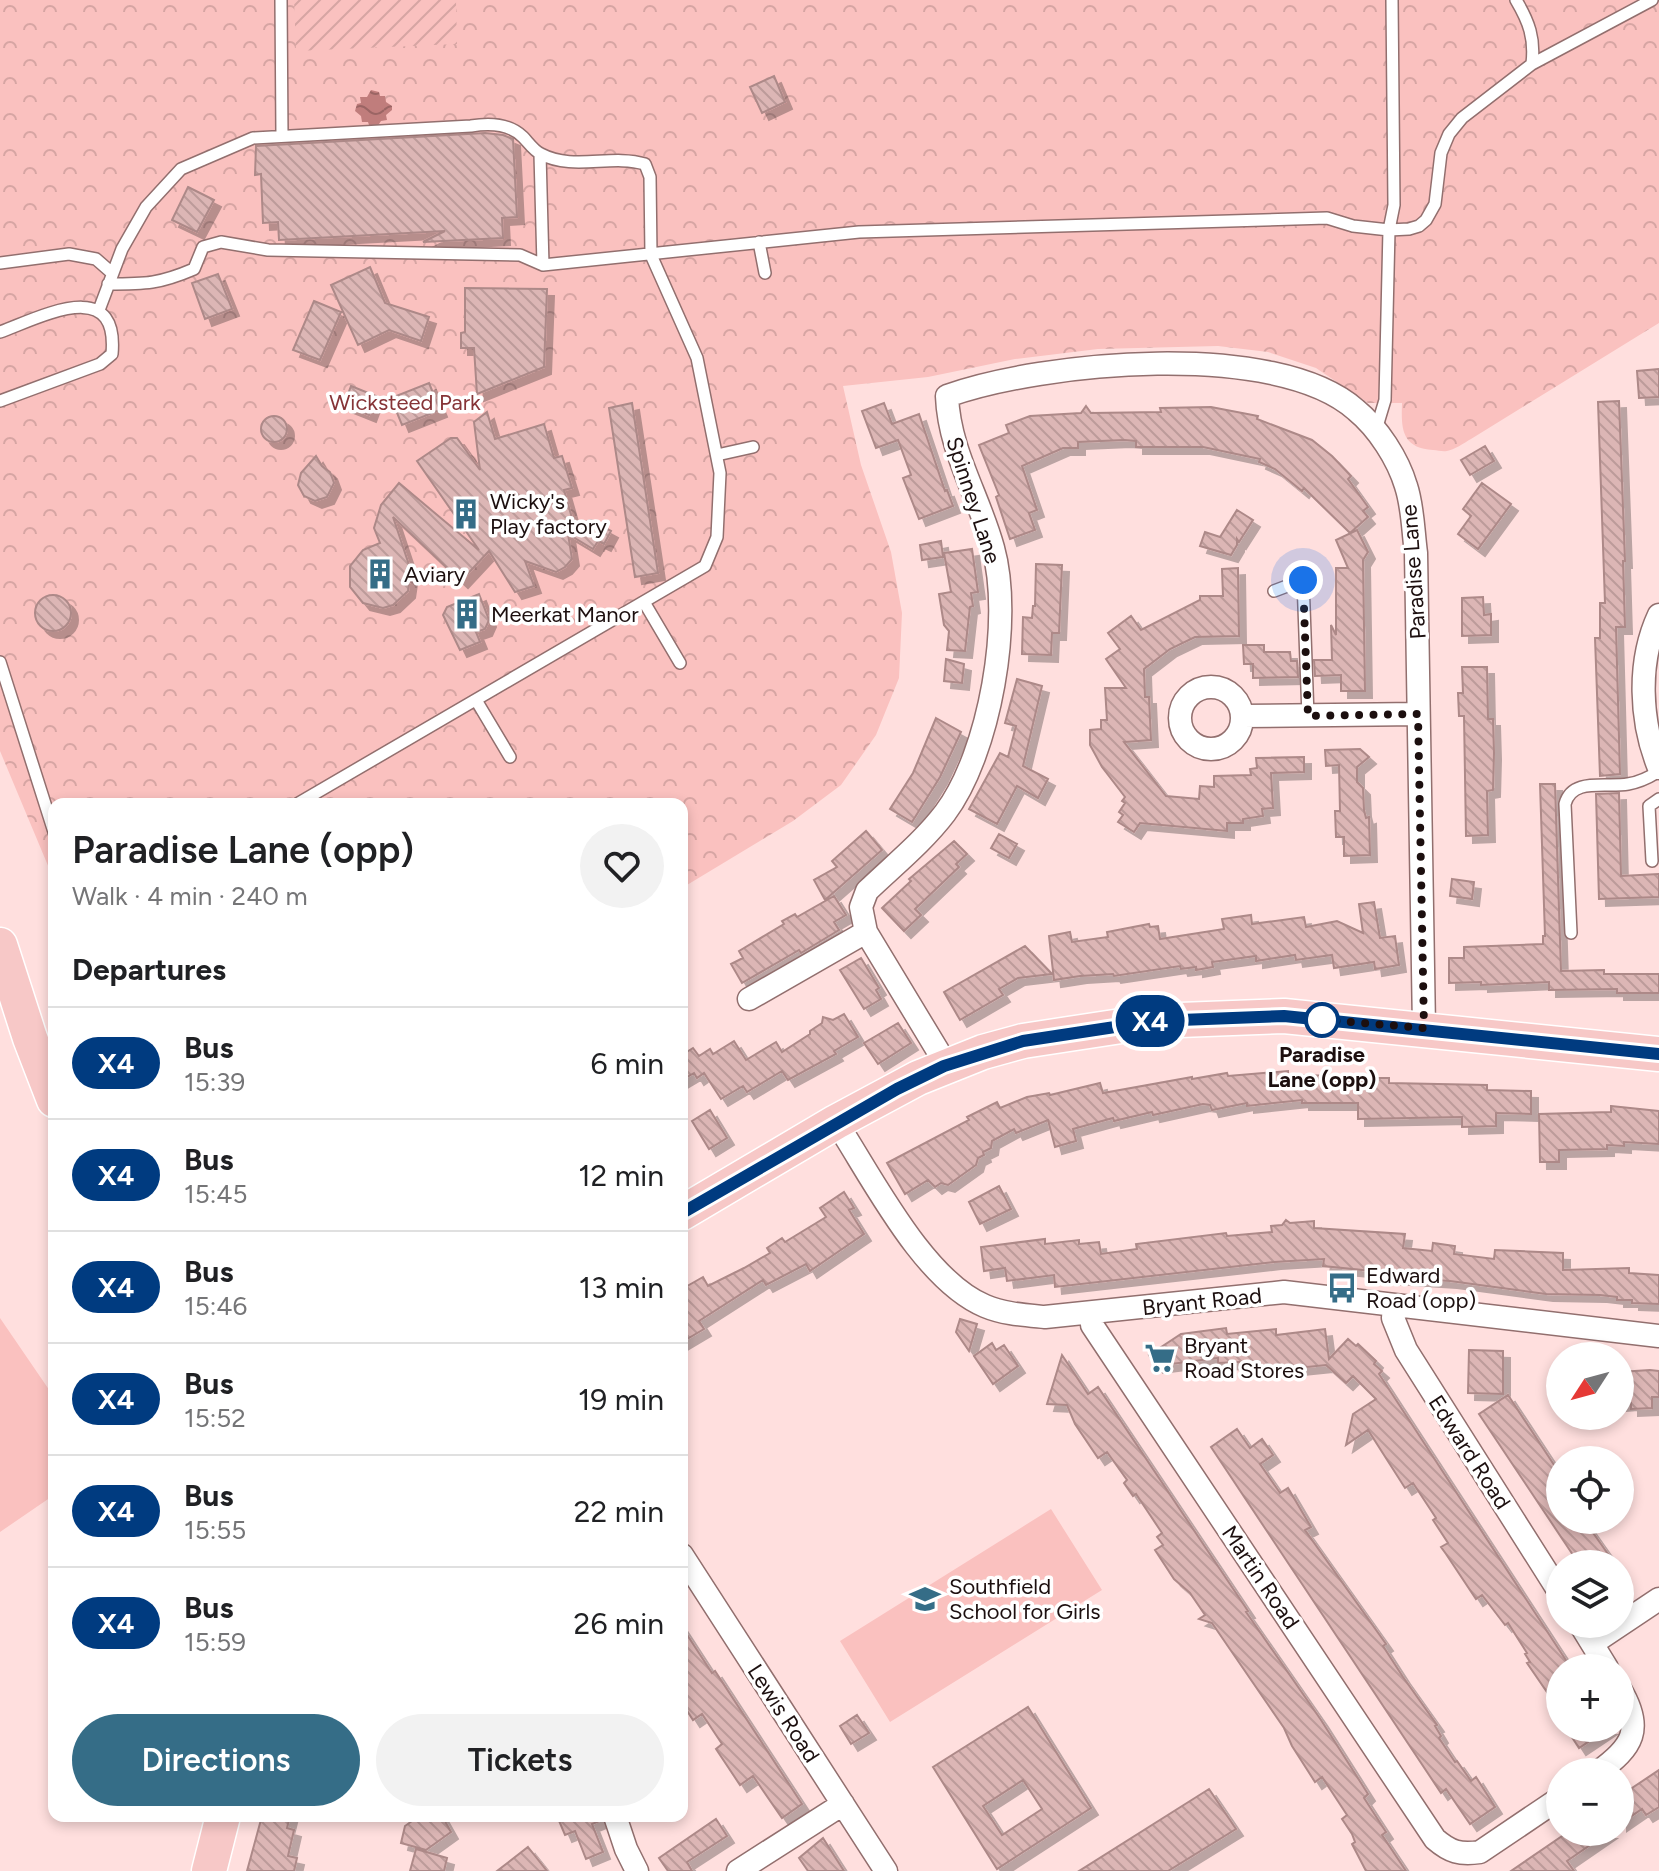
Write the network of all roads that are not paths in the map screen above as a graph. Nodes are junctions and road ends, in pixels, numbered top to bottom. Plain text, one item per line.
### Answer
1 (281, 0) edge
2 (1392, 0) edge
3 (1516, 0) edge
4 (1652, 0) edge
5 (1532, 64) junction
6 (282, 136) junction
7 (540, 154) junction
8 (1389, 230) junction
9 (759, 242) junction
10 (651, 255) junction
11 (0, 263) edge
12 (543, 265) junction
13 (765, 273) dead end
14 (110, 278) junction
15 (99, 310) junction
16 (0, 332) edge
17 (947, 396) joint
18 (0, 401) edge
19 (1376, 432) junction
20 (753, 447) dead end
21 (717, 455) junction
22 (1274, 591) dead end
23 (644, 602) junction
24 (1659, 615) edge
25 (0, 662) edge
26 (680, 663) dead end
27 (476, 700) junction
28 (1418, 714) junction
29 (1243, 716) dead end
30 (1308, 716) junction
31 (510, 757) dead end
32 (1659, 770) edge
33 (307, 798) edge
34 (1659, 799) edge
35 (48, 813) edge
36 (1652, 861) dead end
37 (866, 932) junction
38 (1571, 933) dead end
39 (0, 945) edge
40 (749, 999) dead end
41 (1424, 1028) junction
42 (1659, 1054) edge
43 (944, 1066) junction
44 (48, 1084) edge
45 (836, 1122) junction
46 (688, 1209) edge
47 (1394, 1306) junction
48 (1092, 1313) junction
49 (1659, 1336) edge
50 (688, 1564) edge
51 (1546, 1571) edge
52 (1659, 1599) edge
53 (1590, 1638) edge
54 (1593, 1643) junction
55 (1599, 1654) edge
56 (1629, 1742) edge
57 (1617, 1758) edge
58 (843, 1804) junction
59 (1546, 1807) edge
60 (221, 1822) edge
61 (617, 1822) edge
62 (209, 1871) edge
63 (637, 1871) edge
64 (738, 1871) edge
65 (886, 1871) edge

1 - 6 lane
2 - 8 lane
3 - 5 lane
4 - 5 lane
5 - 8 lane
6 - 7 lane
6 - 14 lane
7 - 10 lane
7 - 12 lane
8 - 9 lane
8 - 19 lane
9 - 10 lane
9 - 13 lane
10 - 12 lane
10 - 21 lane
11 - 14 lane
12 - 14 lane
14 - 15 lane
15 - 16 lane
15 - 18 lane
17 - 19 street, Paradise Lane
17 - 37 street, Spinney Lane
19 - 28 street, Paradise Lane
20 - 21 lane
21 - 23 lane
22 - 30 lane
23 - 26 lane
23 - 27 lane
24 - 32 street
25 - 35 lane
27 - 31 lane
27 - 33 lane
28 - 30 street
28 - 41 street, Paradise Lane
29 - 30 street
32 - 38 lane
34 - 36 lane
37 - 40 street
37 - 43 street
39 - 44 main road
41 - 42 main road
41 - 43 main road
43 - 45 main road
45 - 46 main road
45 - 48 street, Bryant Road
47 - 48 street, Bryant Road
47 - 49 street, Bryant Road
47 - 51 street, Edward Road
48 - 59 street, Martin Road
50 - 58 street, Lewis Road
52 - 54 street
53 - 54 street
54 - 55 street
56 - 57 street
58 - 64 street
58 - 65 street, Lewis Road
60 - 62 main road
61 - 63 street

